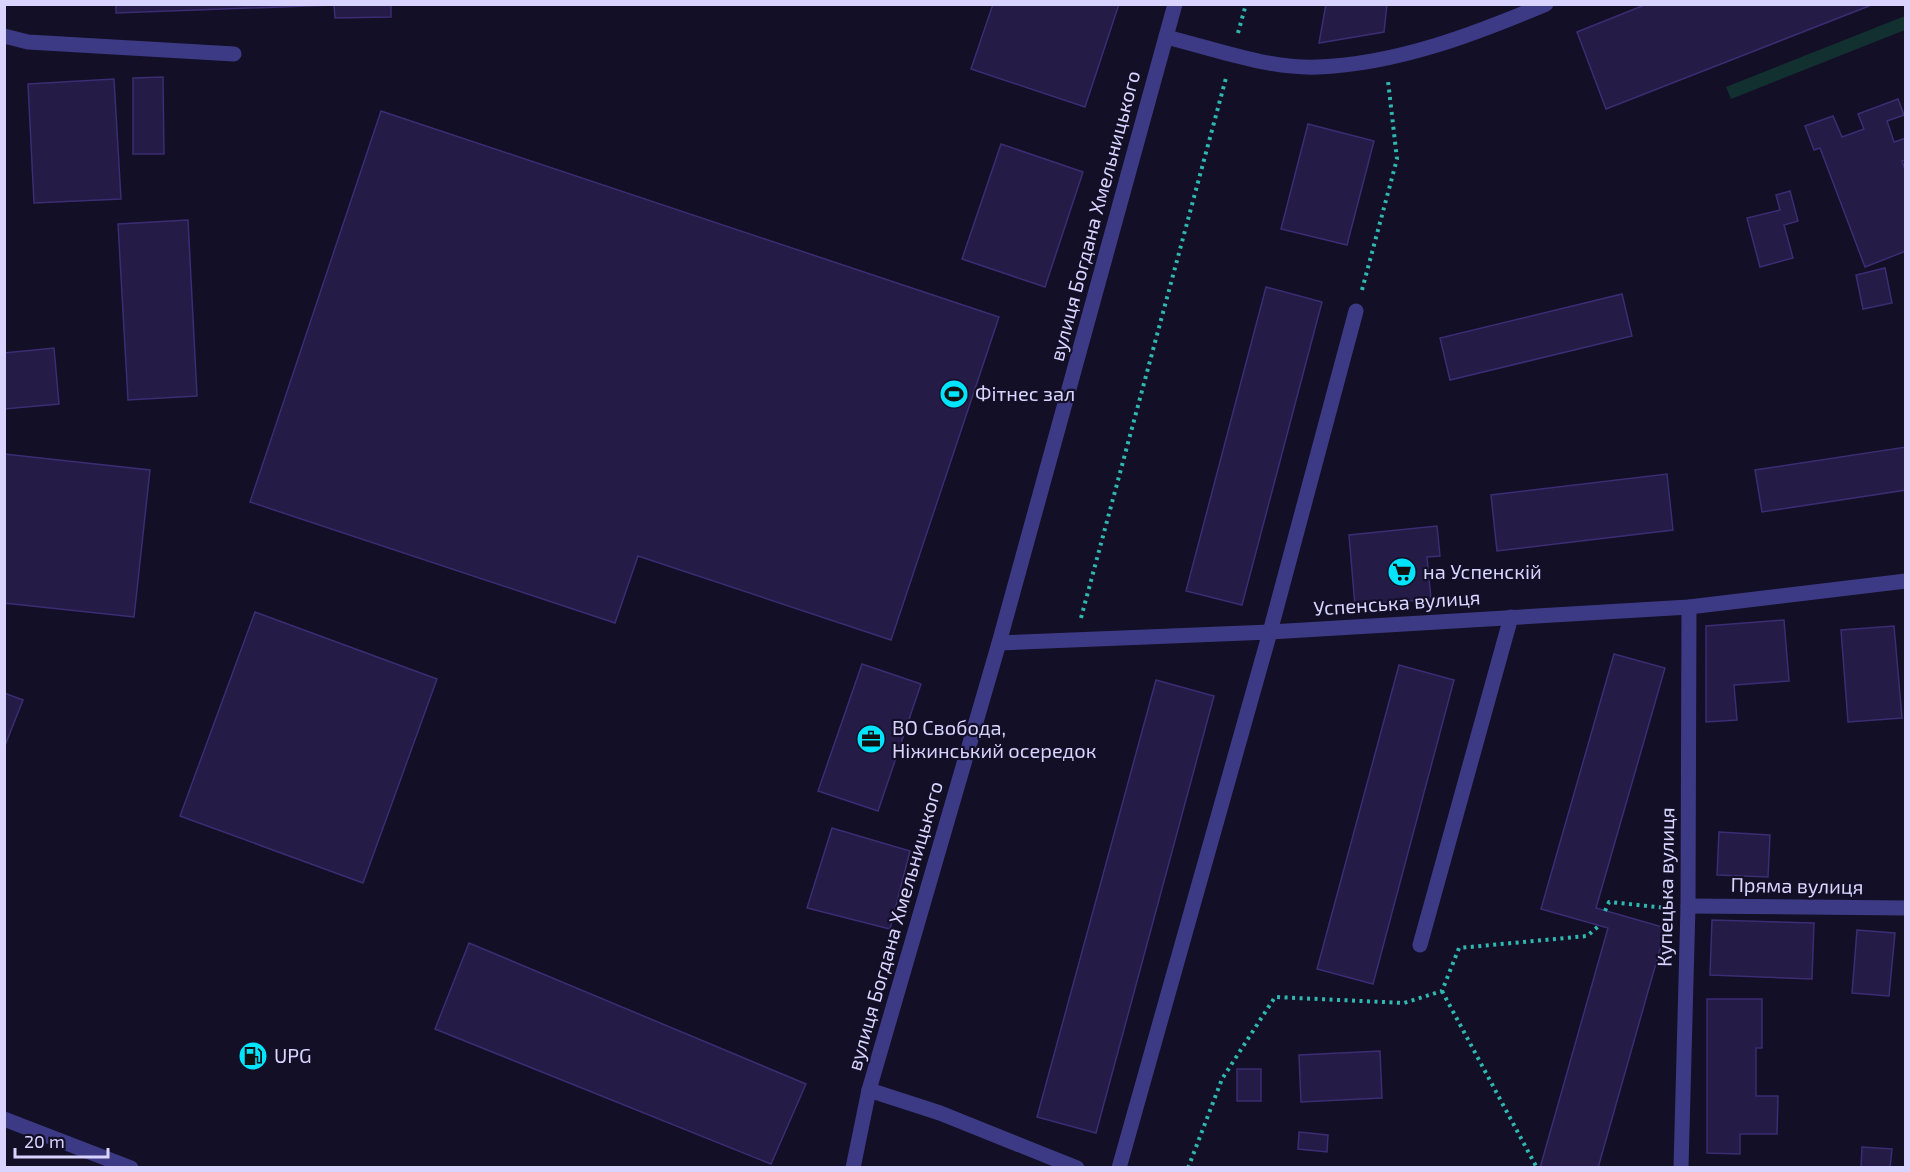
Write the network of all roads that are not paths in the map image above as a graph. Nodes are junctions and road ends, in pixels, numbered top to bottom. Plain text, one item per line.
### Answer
1 (1175, 4) edge
2 (1546, 4) edge
3 (4, 36) edge
4 (1166, 37) junction
5 (234, 54) dead end
6 (1356, 311) road end
7 (1905, 581) edge
8 (1689, 607) junction
9 (1511, 617) junction
10 (1270, 632) junction
11 (999, 643) junction
12 (1688, 906) junction
13 (1905, 908) edge
14 (1420, 945) dead end
15 (869, 1090) junction
16 (4, 1119) edge
17 (131, 1167) edge
18 (853, 1167) edge
19 (1077, 1167) edge
20 (1119, 1167) edge
21 (1681, 1167) edge

1 - 4 street, вулиця Богдана Хмельницького
2 - 4 street
3 - 5 street
4 - 11 street, вулиця Богдана Хмельницького
6 - 10 street
7 - 8 street, Успенська вулиця
8 - 9 street, Успенська вулиця
8 - 12 street, Купецька вулиця
9 - 10 street, Успенська вулиця
9 - 14 street
10 - 11 street, Успенська вулиця
10 - 20 street
11 - 15 street, вулиця Богдана Хмельницького
12 - 13 street, Пряма вулиця
12 - 21 street, Купецька вулиця
15 - 18 street, вулиця Богдана Хмельницького
15 - 19 street
16 - 17 street

